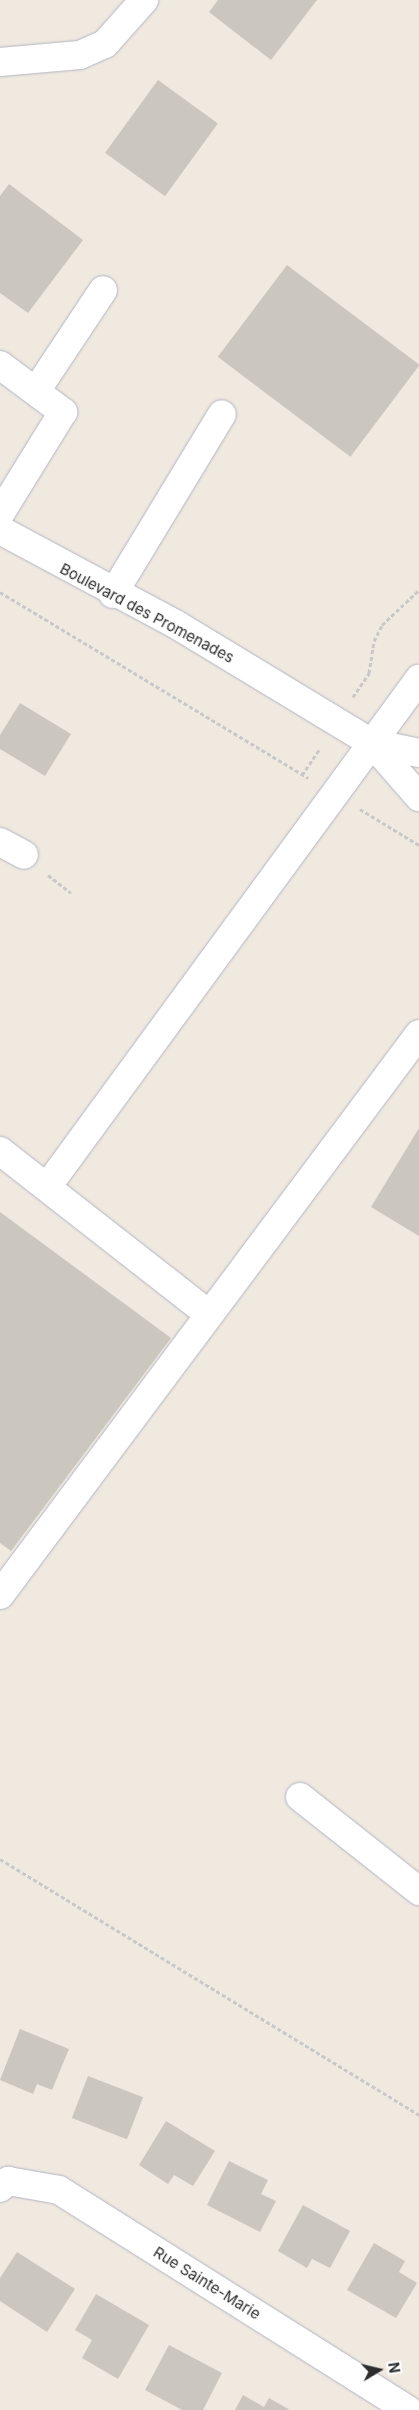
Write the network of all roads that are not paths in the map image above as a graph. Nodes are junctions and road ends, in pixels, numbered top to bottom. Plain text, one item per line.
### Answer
1 (144, 0) edge
2 (0, 62) edge
3 (103, 290) dead end
4 (0, 365) edge
5 (36, 391) junction
6 (222, 414) dead end
7 (0, 514) edge
8 (0, 530) edge
9 (113, 594) junction
10 (419, 679) edge
11 (372, 743) junction
12 (419, 753) edge
13 (419, 797) edge
14 (0, 842) edge
15 (24, 856) dead end
16 (419, 1034) edge
17 (0, 1152) edge
18 (47, 1187) junction
19 (209, 1314) junction
20 (0, 1594) edge
21 (300, 1797) dead end
22 (419, 1891) edge
23 (0, 2188) edge
24 (408, 2410) edge

1 - 2 street
3 - 5 street
4 - 5 street
5 - 7 street
6 - 9 street
8 - 9 street, Boulevard des Promenades
9 - 11 street, Boulevard des Promenades
10 - 11 street
11 - 12 street, Boulevard des Promenades
11 - 13 street, Boulevard des Promenades
11 - 18 street
14 - 15 street
16 - 19 street
17 - 18 street
18 - 19 street
19 - 20 street
21 - 22 street
23 - 24 street, Rue Sainte-Marie

